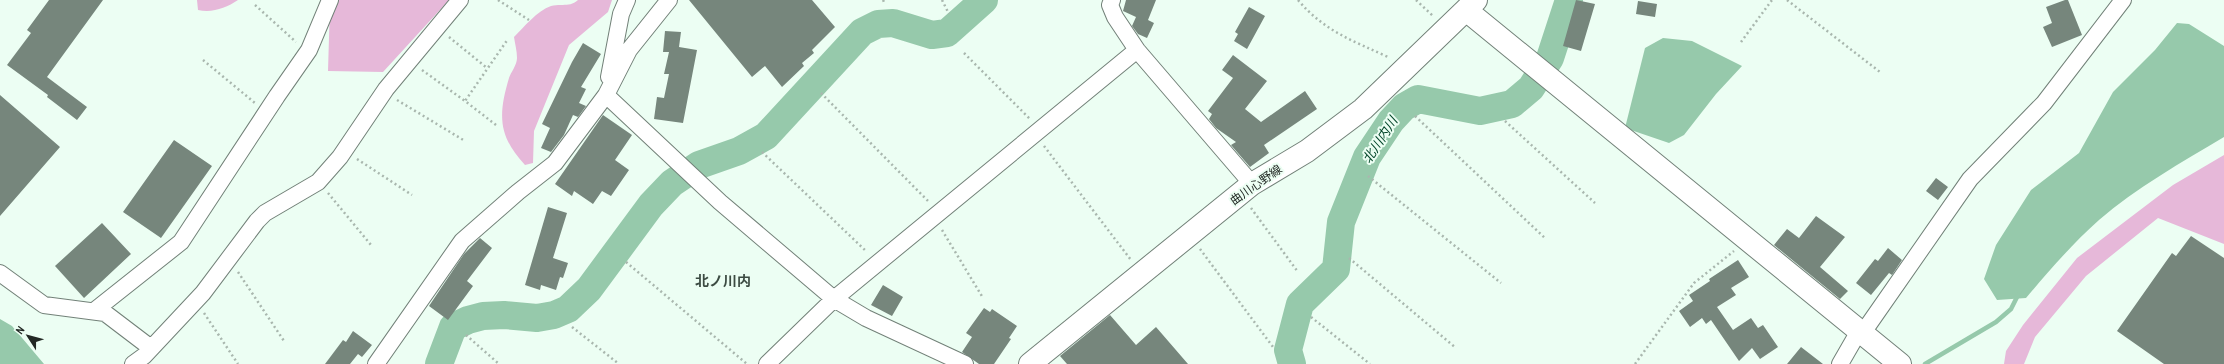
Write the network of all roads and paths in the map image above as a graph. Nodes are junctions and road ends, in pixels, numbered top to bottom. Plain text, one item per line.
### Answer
1 (330, 0) edge
2 (460, 0) edge
3 (498, 0) edge
4 (627, 0) edge
5 (669, 0) edge
6 (942, 0) edge
7 (1112, 0) edge
8 (1298, 0) edge
9 (1416, 0) edge
10 (1772, 0) edge
11 (1787, 0) edge
12 (2123, 0) edge
13 (255, 5) dead end
14 (1471, 5) edge
15 (949, 14) dead end
16 (529, 20) dead end
17 (1437, 20) dead end
18 (448, 36) dead end
19 (508, 38) dead end
20 (1741, 42) dead end
21 (299, 45) dead end
22 (1138, 50) junction
23 (964, 53) dead end
24 (203, 60) dead end
25 (1394, 60) dead end
26 (416, 66) dead end
27 (487, 68) junction
28 (1880, 72) dead end
29 (821, 93) dead end
30 (606, 95) junction
31 (390, 96) dead end
32 (465, 101) junction
33 (256, 104) dead end
34 (1415, 116) dead end
35 (1505, 121) dead end
36 (1033, 122) dead end
37 (496, 125) dead end
38 (465, 141) dead end
39 (1042, 142) dead end
40 (762, 152) dead end
41 (354, 158) dead end
42 (1368, 176) dead end
43 (324, 188) dead end
44 (412, 195) dead end
45 (1250, 195) junction
46 (1595, 203) dead end
47 (932, 204) dead end
48 (939, 226) dead end
49 (1546, 239) dead end
50 (1749, 240) junction
51 (372, 245) dead end
52 (1198, 247) dead end
53 (870, 256) dead end
54 (1349, 258) dead end
55 (626, 262) dead end
56 (1132, 262) dead end
57 (235, 267) dead end
58 (0, 272) edge
59 (1298, 272) dead end
60 (1501, 283) dead end
61 (983, 298) dead end
62 (834, 299) junction
63 (200, 307) dead end
64 (94, 311) junction
65 (1311, 317) dead end
66 (572, 328) dead end
67 (1860, 333) junction
68 (466, 335) dead end
69 (284, 341) dead end
70 (1273, 347) dead end
71 (150, 348) junction
72 (1456, 348) dead end
73 (134, 364) edge
74 (238, 364) edge
75 (376, 364) edge
76 (499, 364) edge
77 (619, 364) edge
78 (747, 364) edge
79 (768, 364) edge
80 (965, 364) edge
81 (1030, 364) edge
82 (1370, 364) edge
83 (1635, 364) edge
84 (1840, 364) edge
85 (1900, 364) edge

1 - 64 street
2 - 71 street
3 - 16 path
4 - 30 street
5 - 30 street
6 - 15 path
7 - 22 street
8 - 25 path
9 - 17 path
10 - 20 path
11 - 28 path
12 - 67 street
13 - 21 path
14 - 45 main road, 曲川心野線
14 - 50 main road
18 - 27 path
19 - 27 path
22 - 45 street
22 - 62 street
23 - 36 path
24 - 33 path
26 - 32 path
27 - 32 path
29 - 47 path
30 - 62 street
30 - 75 street
31 - 38 path
32 - 37 path
34 - 49 path
35 - 46 path
39 - 56 path
40 - 53 path
41 - 44 path
42 - 60 path
43 - 51 path
45 - 59 path
45 - 81 main road, 曲川心野線
48 - 61 path
50 - 67 main road
50 - 83 path
52 - 70 path
54 - 72 path
55 - 78 path
57 - 69 path
58 - 64 street
62 - 79 street
62 - 80 street
63 - 74 path
64 - 71 street
65 - 82 path
66 - 77 path
67 - 84 street
67 - 85 main road
68 - 76 path
71 - 73 street

